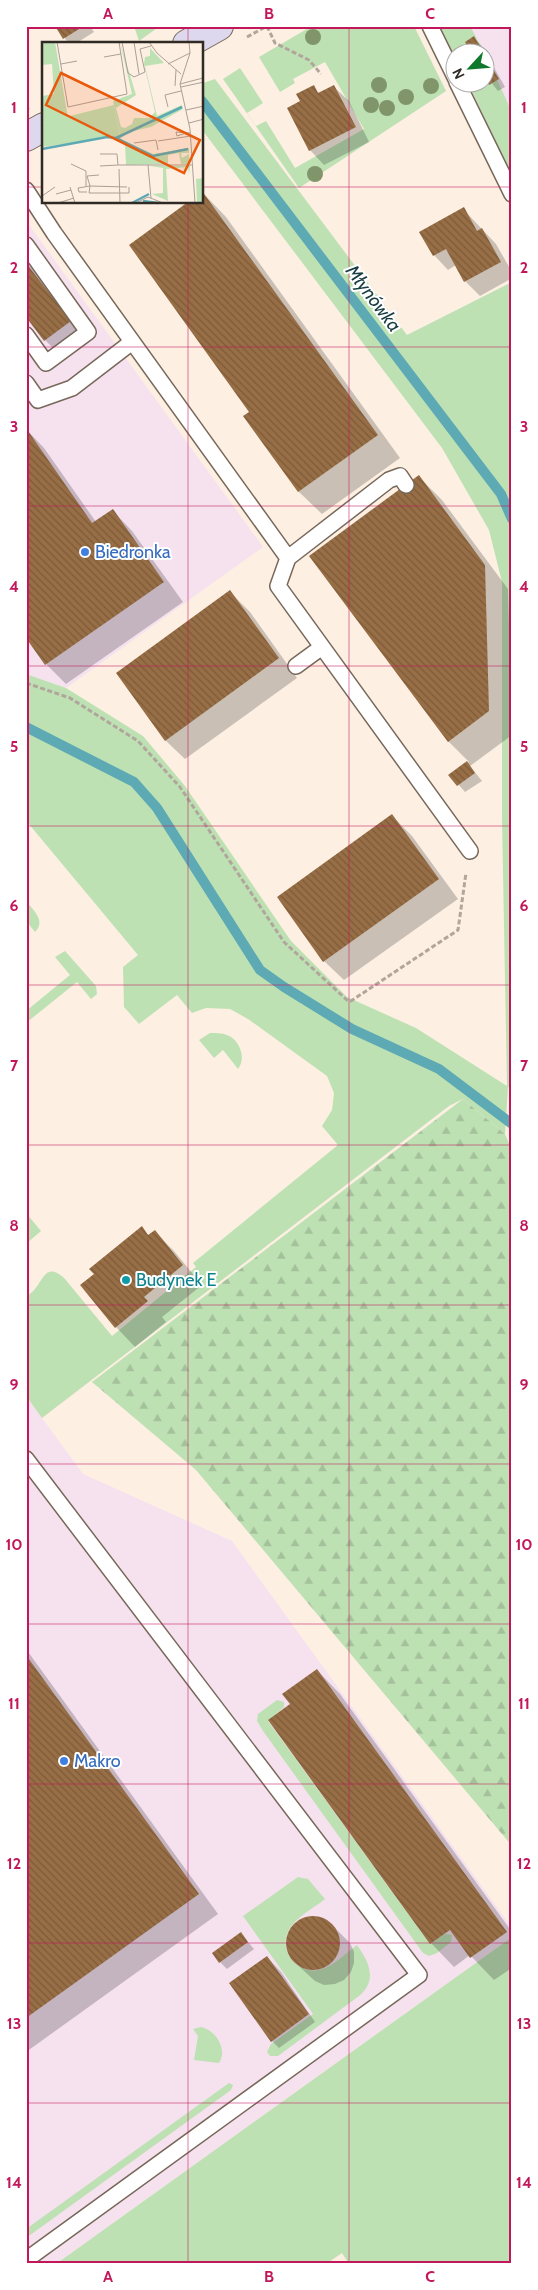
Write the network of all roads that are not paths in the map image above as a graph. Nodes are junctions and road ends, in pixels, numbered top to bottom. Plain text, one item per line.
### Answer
1 (219, 26) edge
2 (430, 26) edge
3 (191, 42) edge
4 (446, 58) edge
5 (463, 92) edge
6 (42, 128) edge
7 (26, 137) edge
8 (26, 190) edge
9 (512, 194) edge
10 (26, 245) edge
11 (26, 335) edge
12 (132, 342) junction
13 (26, 383) edge
14 (406, 484) dead end
15 (288, 558) junction
16 (322, 647) junction
17 (296, 666) dead end
18 (470, 851) road end
19 (26, 1459) edge
20 (26, 2260) edge

1 - 3 street
2 - 4 lane
5 - 9 lane
6 - 7 street
8 - 12 lane
10 - 11 lane
12 - 13 lane
12 - 15 lane
14 - 15 lane
15 - 16 lane
16 - 17 lane
16 - 18 lane
19 - 20 lane

